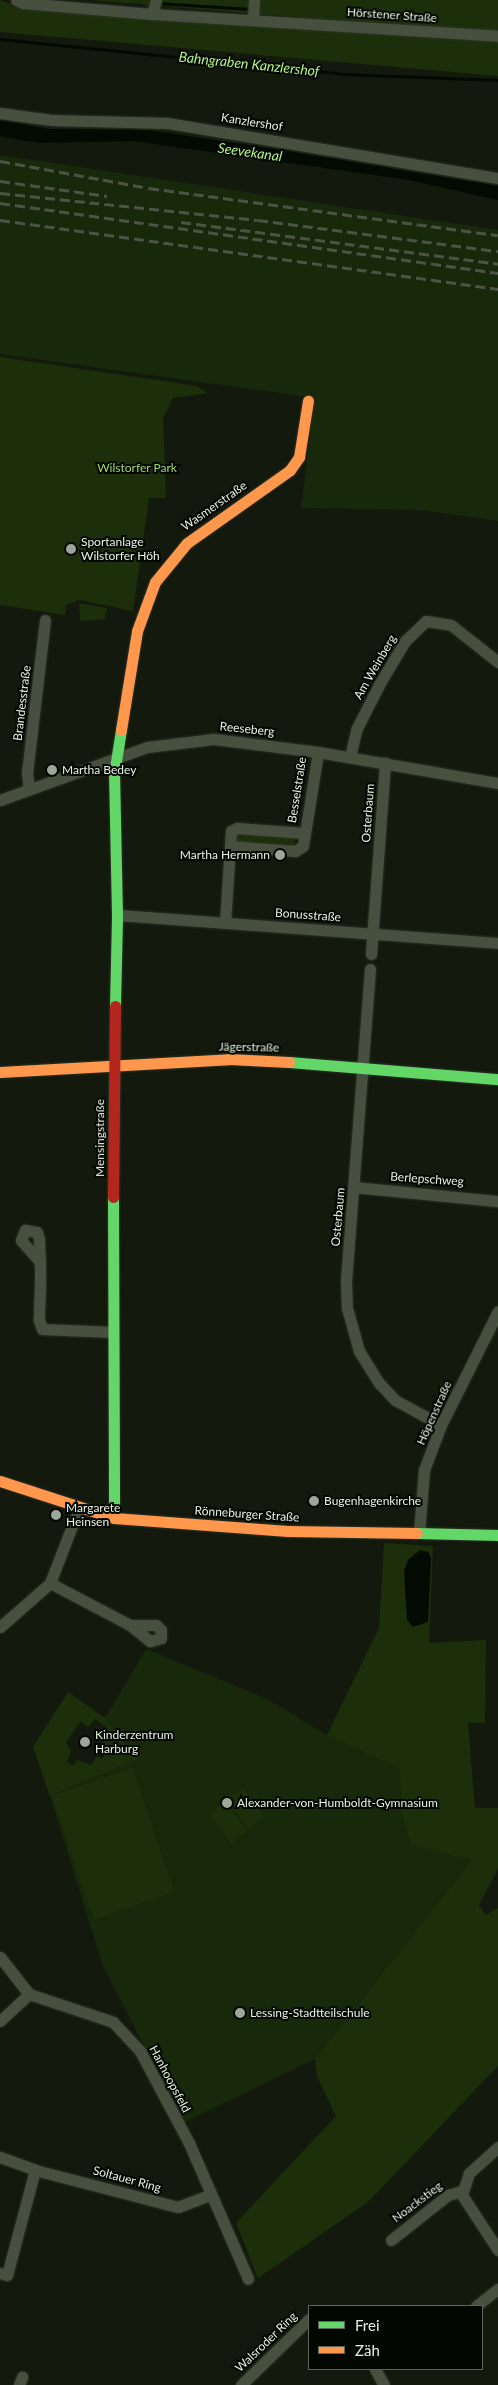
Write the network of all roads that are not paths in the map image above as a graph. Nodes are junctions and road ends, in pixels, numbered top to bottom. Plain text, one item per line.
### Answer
1 (16, 0) edge
2 (254, 0) edge
3 (154, 7) edge
4 (253, 19) junction
5 (498, 36) edge
6 (0, 113) edge
7 (498, 178) edge
8 (308, 401) dead end
9 (45, 620) dead end
10 (498, 662) edge
11 (318, 752) junction
12 (350, 757) junction
13 (117, 758) junction
14 (385, 763) junction
15 (498, 783) edge
16 (29, 789) junction
17 (0, 800) edge
18 (304, 833) junction
19 (230, 846) junction
20 (116, 915) junction
21 (225, 923) junction
22 (372, 933) junction
23 (498, 943) edge
24 (371, 954) dead end
25 (370, 969) dead end
26 (113, 1064) junction
27 (362, 1066) junction
28 (0, 1072) edge
29 (498, 1079) edge
30 (354, 1187) junction
31 (498, 1201) edge
32 (40, 1262) dead end
33 (498, 1311) edge
34 (113, 1332) junction
35 (441, 1425) junction
36 (0, 1481) edge
37 (79, 1508) junction
38 (114, 1518) junction
39 (419, 1533) junction
40 (498, 1535) edge
41 (50, 1583) junction
42 (130, 1625) dead end
43 (0, 1628) edge
44 (0, 1957) edge
45 (29, 1994) junction
46 (0, 2021) edge
47 (498, 2147) edge
48 (0, 2157) edge
49 (35, 2170) junction
50 (462, 2190) junction
51 (210, 2195) junction
52 (391, 2240) dead end
53 (498, 2250) edge
54 (0, 2273) edge
55 (248, 2279) dead end
56 (498, 2288) edge
57 (477, 2305) edge
58 (308, 2320) edge
59 (376, 2370) edge
60 (241, 2385) edge
61 (384, 2385) edge

1 - 3 street, Hörstener Straße
2 - 4 street
3 - 4 street, Hörstener Straße
4 - 5 street, Hörstener Straße
6 - 7 street, Kanzlershof
8 - 13 street, Wasmerstraße
9 - 16 street, Brandesstraße
10 - 12 street, Am Weinberg
11 - 12 street, Reeseberg
11 - 13 street, Reeseberg
11 - 18 street, Besselstraße
12 - 14 street, Reeseberg
13 - 16 street, Reeseberg
13 - 20 street, Mensingstraße
14 - 15 street, Reeseberg
14 - 22 street, Osterbaum
16 - 17 street, Reeseberg
18 - 19 street, Besselstraße
18 - 19 street, Besselstraße
19 - 21 street, Besselstraße
20 - 21 street, Bonusstraße
20 - 26 street, Mensingstraße
21 - 22 street, Bonusstraße
22 - 23 street, Bonusstraße
22 - 24 street, Osterbaum
25 - 27 street, Osterbaum
26 - 27 street, Jägerstraße
26 - 28 street, Jägerstraße
26 - 34 street, Mensingstraße
27 - 29 street, Jägerstraße
27 - 30 street, Osterbaum
30 - 31 street, Berlepschweg
30 - 35 street, Osterbaum
32 - 34 street
33 - 35 street, Höpenstraße
34 - 38 street, Mensingstraße
35 - 39 street, Höpenstraße
36 - 37 street, Rönneburger Straße
37 - 38 street, Rönneburger Straße
37 - 41 street
38 - 39 street, Rönneburger Straße
39 - 40 street, Rönneburger Straße
41 - 42 street
41 - 43 street
44 - 45 street
45 - 46 street
45 - 51 street, Hanhoopsfeld
47 - 50 street
48 - 49 street, Soltauer Ring
49 - 51 street, Soltauer Ring
49 - 54 street
50 - 52 street, Noackstieg
50 - 53 street
51 - 55 street, Hanhoopsfeld
56 - 57 street
58 - 60 street, Walsroder Ring
59 - 61 street

